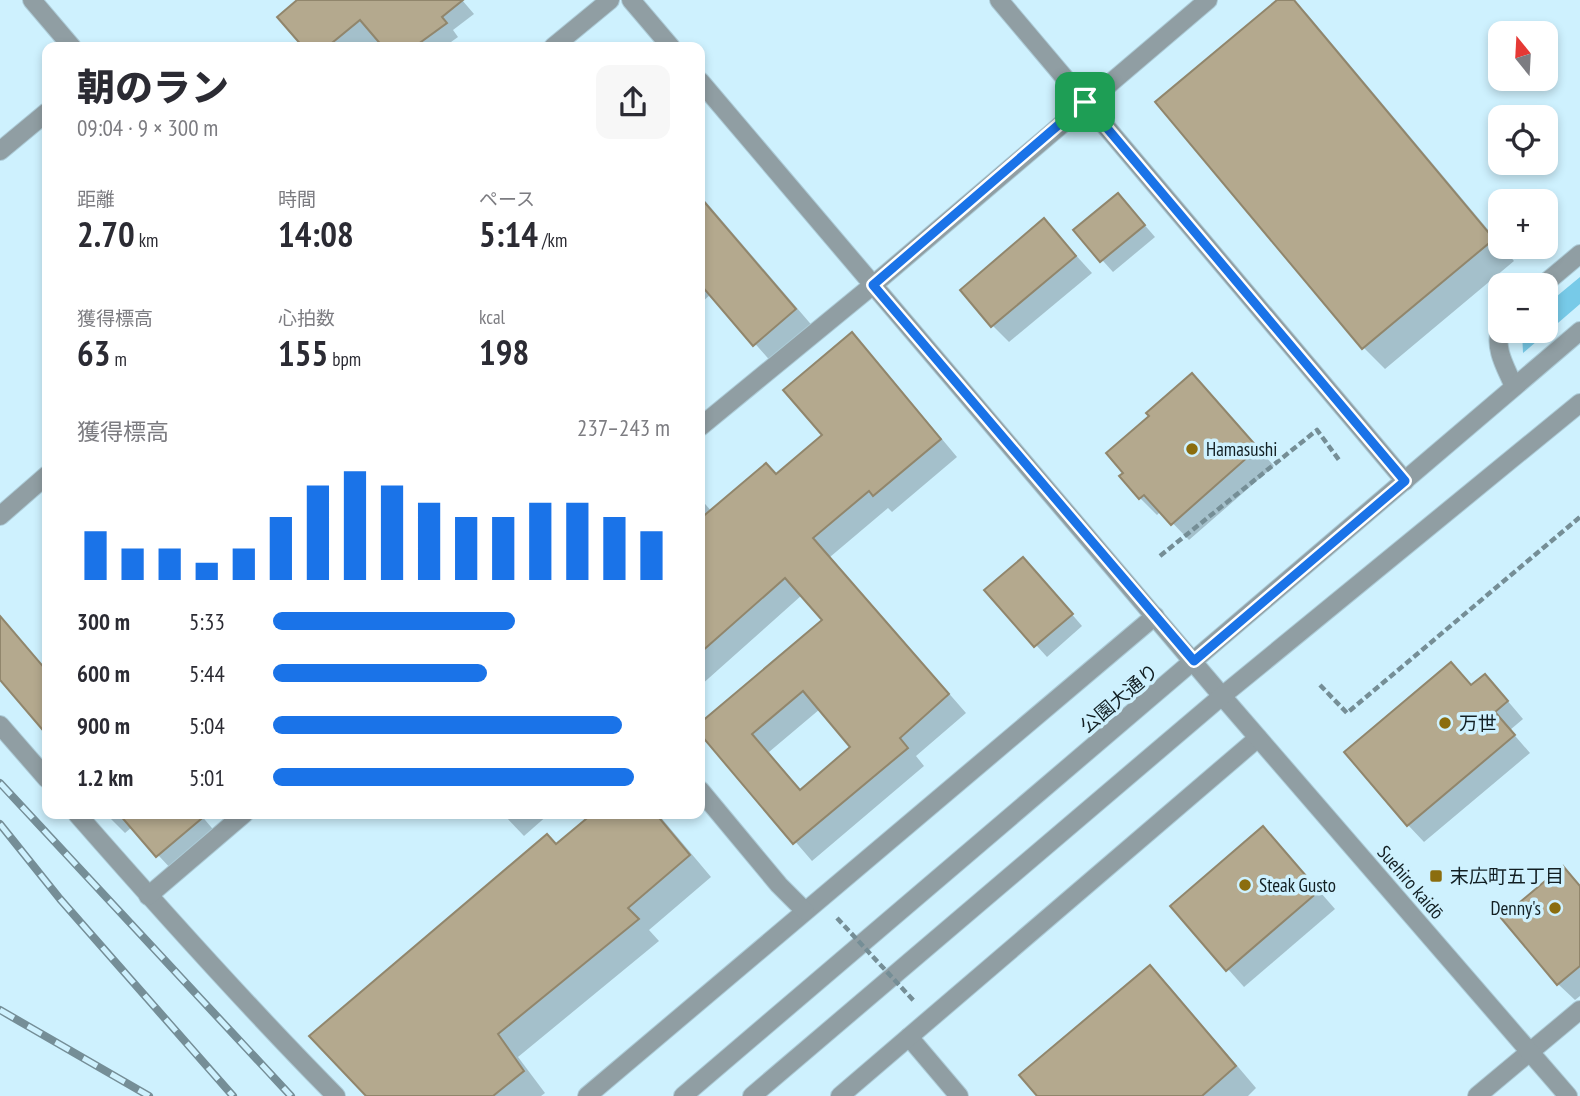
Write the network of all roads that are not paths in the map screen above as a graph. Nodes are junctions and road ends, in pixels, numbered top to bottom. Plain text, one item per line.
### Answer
1 (32, 0) edge
2 (610, 0) edge
3 (631, 0) edge
4 (999, 0) edge
5 (1208, 0) edge
6 (68, 42) edge
7 (559, 42) edge
8 (667, 42) edge
9 (705, 87) edge
10 (1085, 102) junction
11 (42, 116) edge
12 (0, 151) edge
13 (1580, 254) edge
14 (1557, 273) edge
15 (873, 285) junction
16 (1580, 331) edge
17 (1498, 343) edge
18 (1514, 387) junction
19 (1580, 403) edge
20 (705, 423) edge
21 (42, 479) edge
22 (1405, 481) junction
23 (0, 516) edge
24 (1155, 616) junction
25 (1194, 661) junction
26 (1222, 696) junction
27 (0, 725) edge
28 (1258, 738) junction
29 (42, 773) edge
30 (705, 796) edge
31 (81, 819) edge
32 (237, 819) edge
33 (148, 896) junction
34 (805, 911) junction
35 (1580, 1010) edge
36 (909, 1037) junction
37 (1531, 1052) junction
38 (335, 1096) edge
39 (587, 1096) edge
40 (683, 1096) edge
41 (752, 1096) edge
42 (840, 1096) edge
43 (959, 1096) edge
44 (1477, 1096) edge
45 (1568, 1096) edge

1 - 6 street
2 - 7 street
3 - 8 street
4 - 10 street
5 - 10 street
9 - 15 street, Suehiro kaidō
10 - 15 street
10 - 22 street
11 - 12 street
13 - 14 street
15 - 20 street
15 - 24 street, Suehiro kaidō
16 - 18 street, 公園大通り
17 - 18 street
18 - 22 street, 公園大通り
19 - 26 street
21 - 23 street
22 - 25 street, 公園大通り
24 - 25 street, Suehiro kaidō
24 - 34 street
25 - 26 street, Suehiro kaidō
25 - 40 street, 公園大通り
26 - 28 street, Suehiro kaidō
26 - 41 street
27 - 29 street
28 - 36 street
28 - 37 street, Suehiro kaidō
30 - 34 street
31 - 33 street
32 - 33 street
33 - 38 street
34 - 39 street
35 - 37 street
36 - 42 street
36 - 43 street
37 - 44 street
37 - 45 street, Suehiro kaidō

